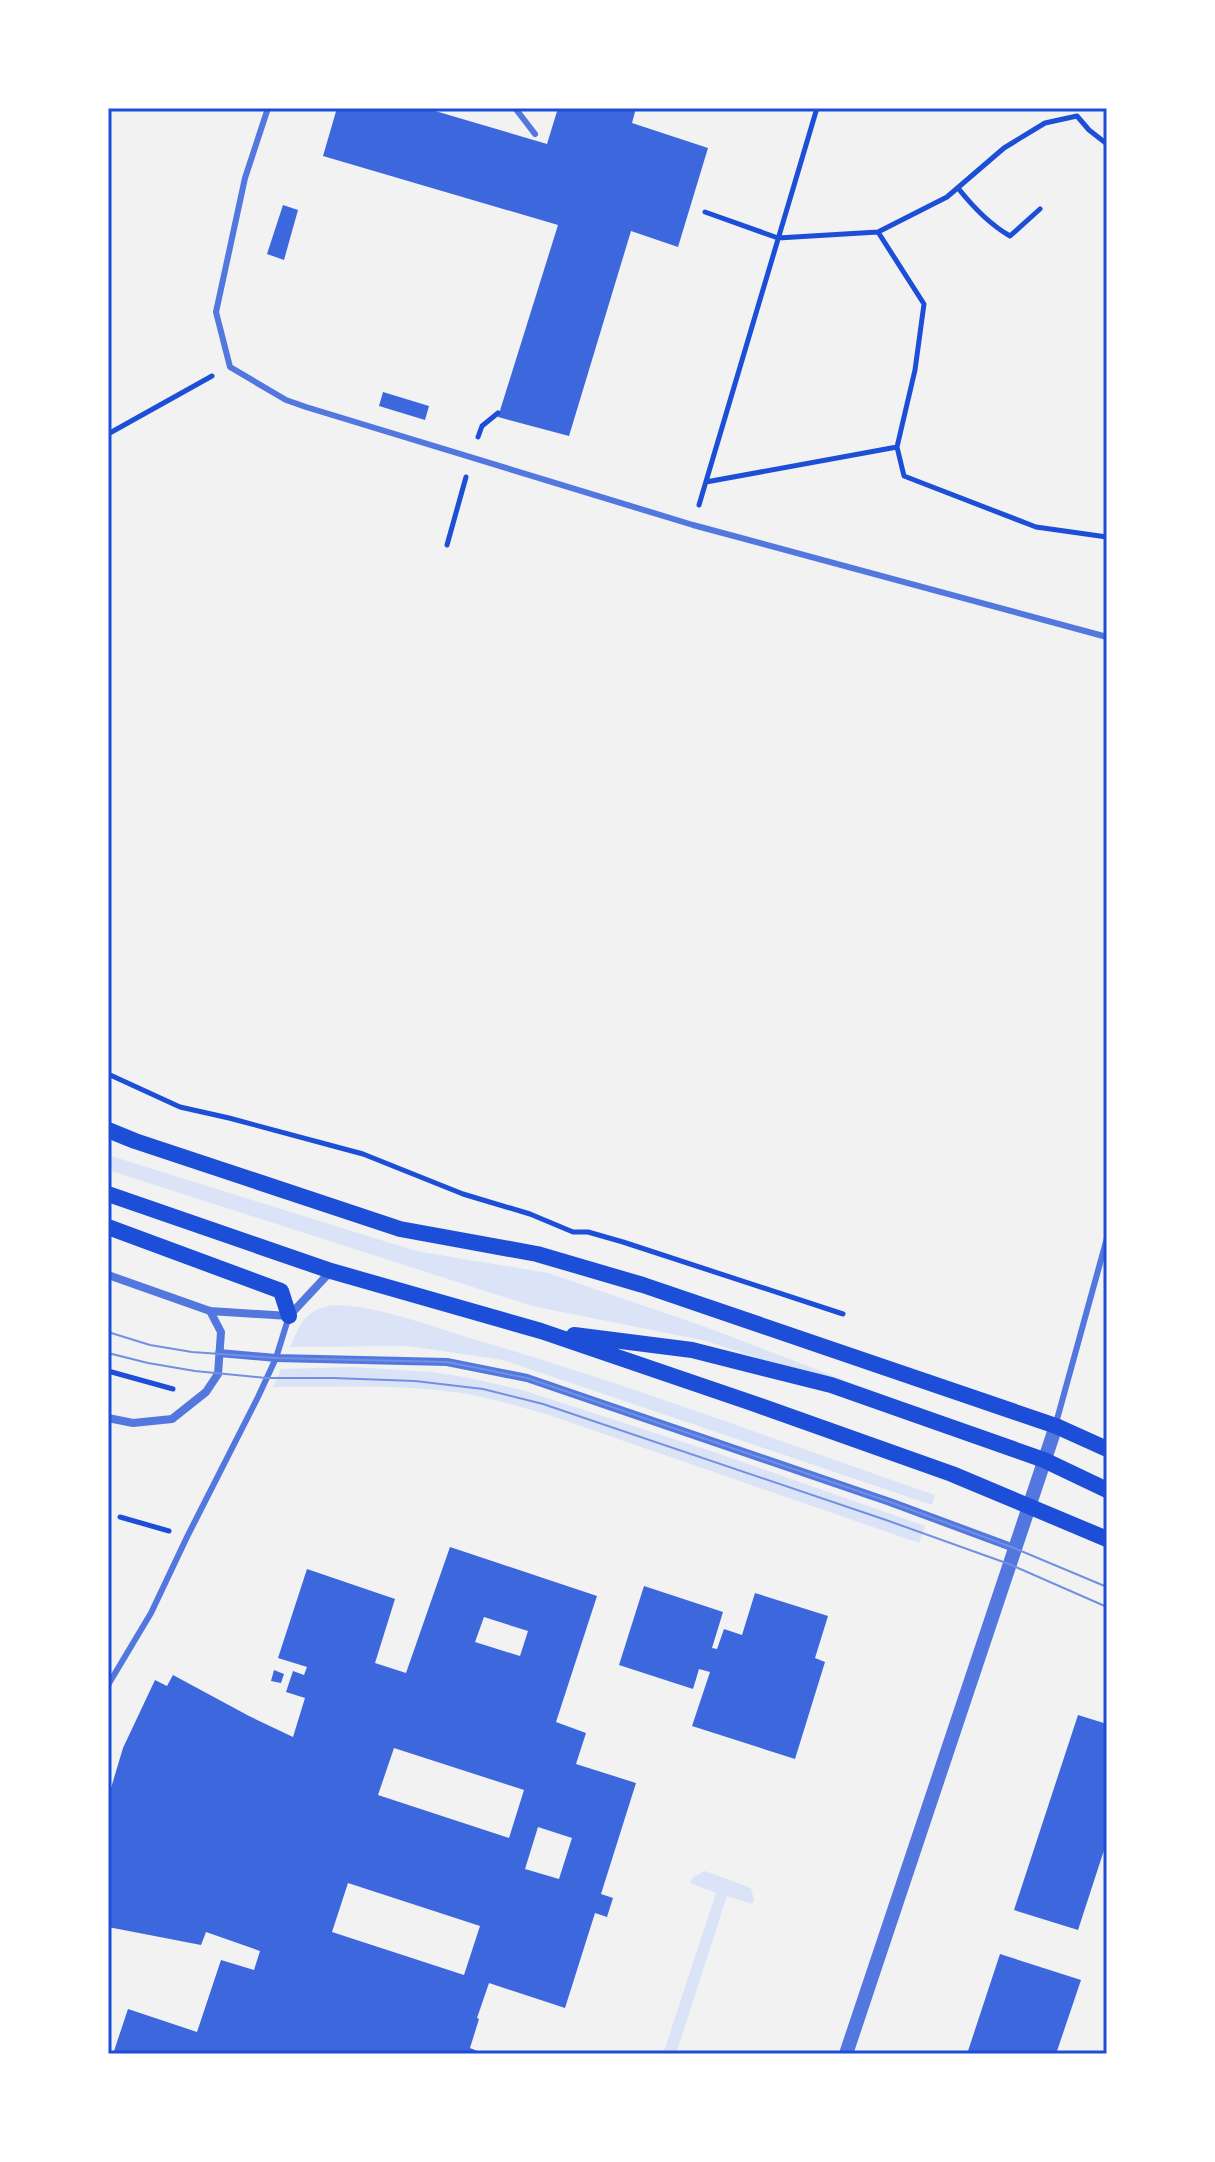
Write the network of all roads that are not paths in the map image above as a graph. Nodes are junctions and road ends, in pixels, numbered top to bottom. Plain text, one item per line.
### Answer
1 (268, 108) edge
2 (515, 108) edge
3 (535, 134) dead end
4 (1107, 637) edge
5 (108, 1130) edge
6 (108, 1194) edge
7 (108, 1227) edge
8 (1107, 1238) edge
9 (331, 1271) junction
10 (108, 1275) edge
11 (210, 1311) junction
12 (289, 1316) junction
13 (541, 1331) junction
14 (219, 1353) junction
15 (276, 1358) junction
16 (108, 1418) edge
17 (1056, 1426) junction
18 (1107, 1449) edge
19 (1044, 1460) junction
20 (1107, 1490) edge
21 (1028, 1506) junction
22 (1107, 1539) edge
23 (1014, 1548) junction
24 (108, 1685) edge
25 (846, 2054) edge

1 - 4 lane
2 - 3 lane
5 - 17 main road
6 - 9 main road
7 - 12 main road
8 - 17 lane
9 - 12 street
9 - 13 main road
10 - 11 street
11 - 12 street
11 - 14 street
12 - 15 lane
13 - 19 main road
13 - 21 main road
14 - 15 street
14 - 16 street
15 - 23 street
15 - 24 lane
17 - 18 main road
17 - 19 street
19 - 20 main road
19 - 21 street
21 - 22 main road
21 - 23 street
23 - 25 street

